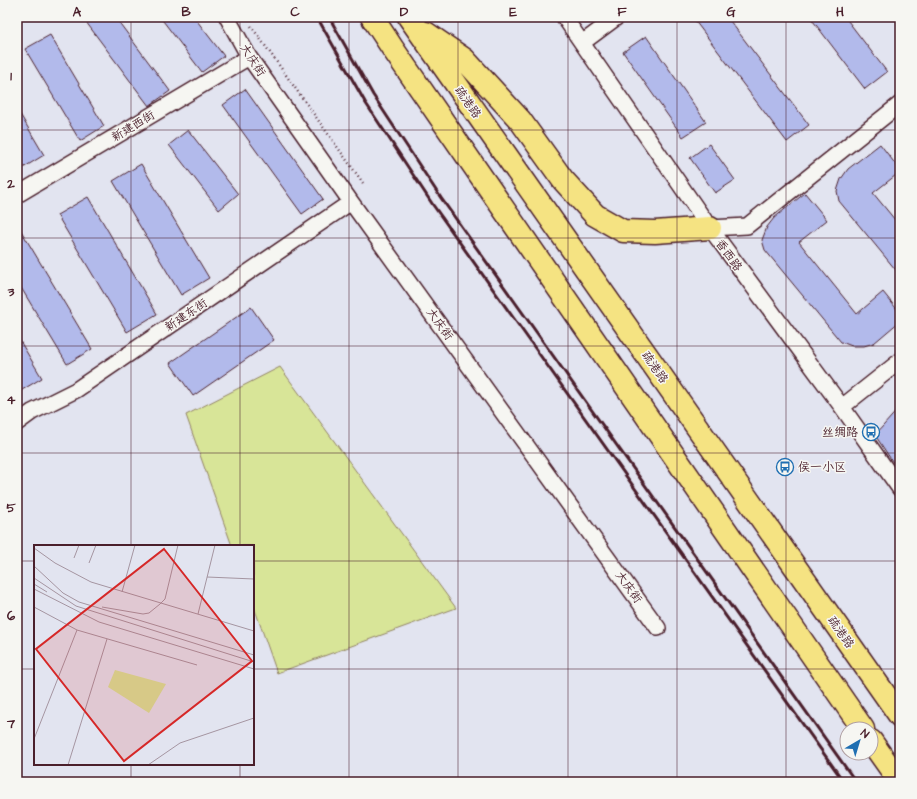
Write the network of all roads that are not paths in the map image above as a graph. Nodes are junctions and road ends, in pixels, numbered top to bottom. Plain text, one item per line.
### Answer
1 (227, 17) edge
2 (372, 17) edge
3 (564, 17) edge
4 (617, 17) edge
5 (412, 21) edge
6 (582, 43) junction
7 (249, 57) junction
8 (900, 104) edge
9 (17, 196) edge
10 (352, 202) junction
11 (710, 228) junction
12 (900, 361) edge
13 (842, 407) junction
14 (17, 423) edge
15 (900, 489) edge
16 (658, 628) dead end
17 (900, 716) edge
18 (857, 721) edge
19 (879, 752) edge
20 (900, 782) edge

1 - 7 street, 大庆街
2 - 18 highway
3 - 6 street, 香西路
4 - 6 street
5 - 11 highway
5 - 17 highway, 疏港路
6 - 11 street, 香西路
7 - 9 street, 新建西街
7 - 10 street, 大庆街
8 - 11 street
10 - 14 street, 新建东街
10 - 16 street, 大庆街
11 - 13 street, 香西路
12 - 13 street
13 - 15 street, 香西路
19 - 20 highway

